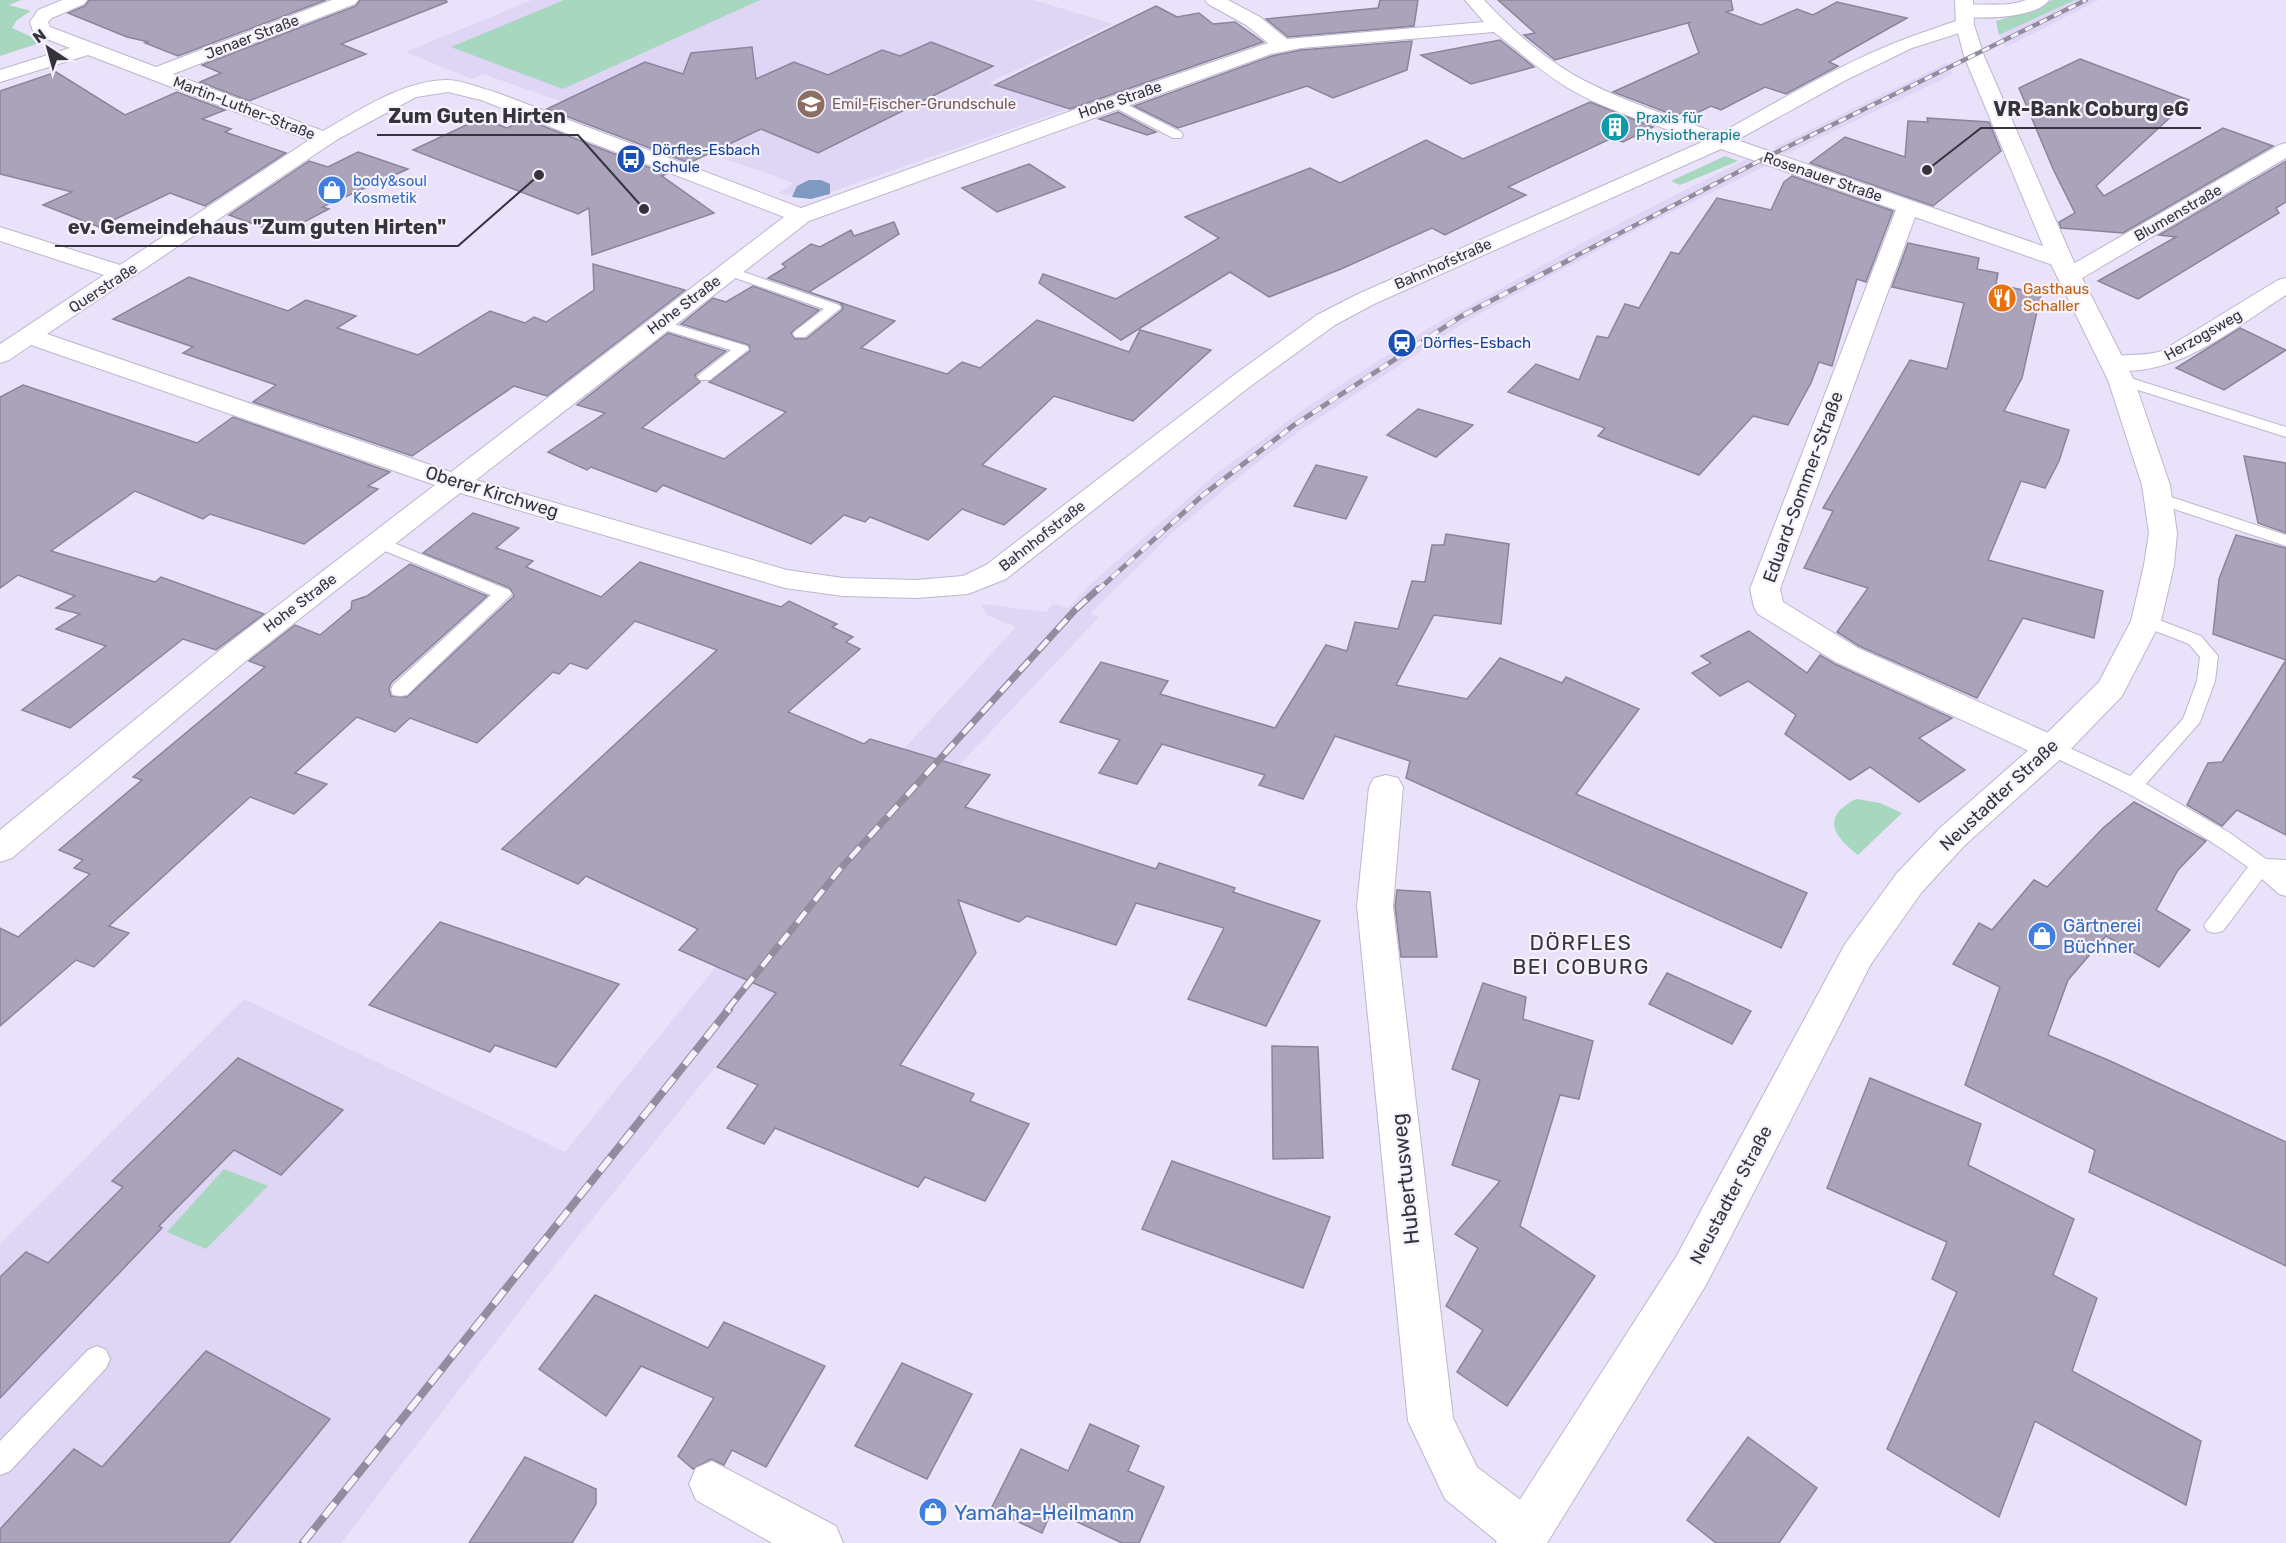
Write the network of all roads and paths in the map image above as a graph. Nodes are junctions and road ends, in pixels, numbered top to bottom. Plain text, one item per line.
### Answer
1 (78, 0) edge
2 (349, 0) edge
3 (1214, 0) edge
4 (1474, 0) edge
5 (2040, 0) edge
6 (1964, 12) edge
7 (1498, 26) junction
8 (1283, 45) junction
9 (89, 48) junction
10 (156, 74) junction
11 (0, 76) edge
12 (1114, 102) junction
13 (1178, 135) dead end
14 (324, 139) junction
15 (1721, 141) junction
16 (2286, 149) edge
17 (1908, 207) junction
18 (801, 216) junction
19 (0, 234) edge
20 (2065, 268) junction
21 (729, 271) junction
22 (125, 274) junction
23 (2286, 285) edge
24 (660, 324) junction
25 (800, 334) dead end
26 (28, 336) junction
27 (0, 355) edge
28 (2117, 371) junction
29 (705, 377) dead end
30 (2286, 432) edge
31 (454, 482) junction
32 (2159, 498) junction
33 (2286, 541) edge
34 (380, 542) junction
35 (968, 585) joint
36 (2146, 621) junction
37 (400, 690) dead end
38 (2052, 748) junction
39 (2133, 786) junction
40 (1386, 787) dead end
41 (0, 849) edge
42 (2261, 866) junction
43 (2286, 868) edge
44 (2286, 888) edge
45 (2215, 925) dead end
46 (97, 1359) dead end
47 (0, 1461) edge
48 (712, 1484) dead end
49 (1523, 1538) edge
50 (819, 1543) edge

1 - 9 street, Martin-Luther-Straße
2 - 10 street, Jenaer Straße
3 - 8 street
4 - 7 street, Rosenauer Straße
5 - 6 street, Bahnhofstraße
6 - 15 street, Bahnhofstraße
6 - 20 street, Neustadter Straße
7 - 8 street, Hohe Straße
7 - 15 street, Rosenauer Straße
8 - 12 street, Hohe Straße
9 - 10 street, Martin-Luther-Straße
9 - 11 street
10 - 14 street, Martin-Luther-Straße
12 - 13 lane
12 - 18 street, Hohe Straße
14 - 18 street, Martin-Luther-Straße
14 - 22 street, Querstraße
15 - 17 street, Rosenauer Straße
15 - 35 street, Bahnhofstraße
16 - 20 street, Blumenstraße
17 - 20 street, Rosenauer Straße
17 - 38 street, Eduard-Sommer-Straße
18 - 21 street, Hohe Straße
19 - 22 street
20 - 28 street, Neustadter Straße
21 - 24 street, Hohe Straße
21 - 25 lane
22 - 26 street, Querstraße
23 - 28 street, Herzogsweg
24 - 29 lane
24 - 31 street, Hohe Straße
26 - 27 street, Querstraße
26 - 31 street, Oberer Kirchweg
28 - 30 lane
28 - 32 street, Neustadter Straße
31 - 34 street, Hohe Straße
31 - 35 street, Oberer Kirchweg
32 - 33 lane
32 - 36 street, Neustadter Straße
34 - 37 lane
34 - 41 street, Hohe Straße
36 - 38 street, Neustadter Straße
36 - 39 lane
38 - 39 lane
38 - 49 street, Neustadter Straße
39 - 42 lane
40 - 49 street, Hubertusweg
42 - 43 lane
42 - 44 lane
42 - 45 lane
46 - 47 lane
48 - 50 street

